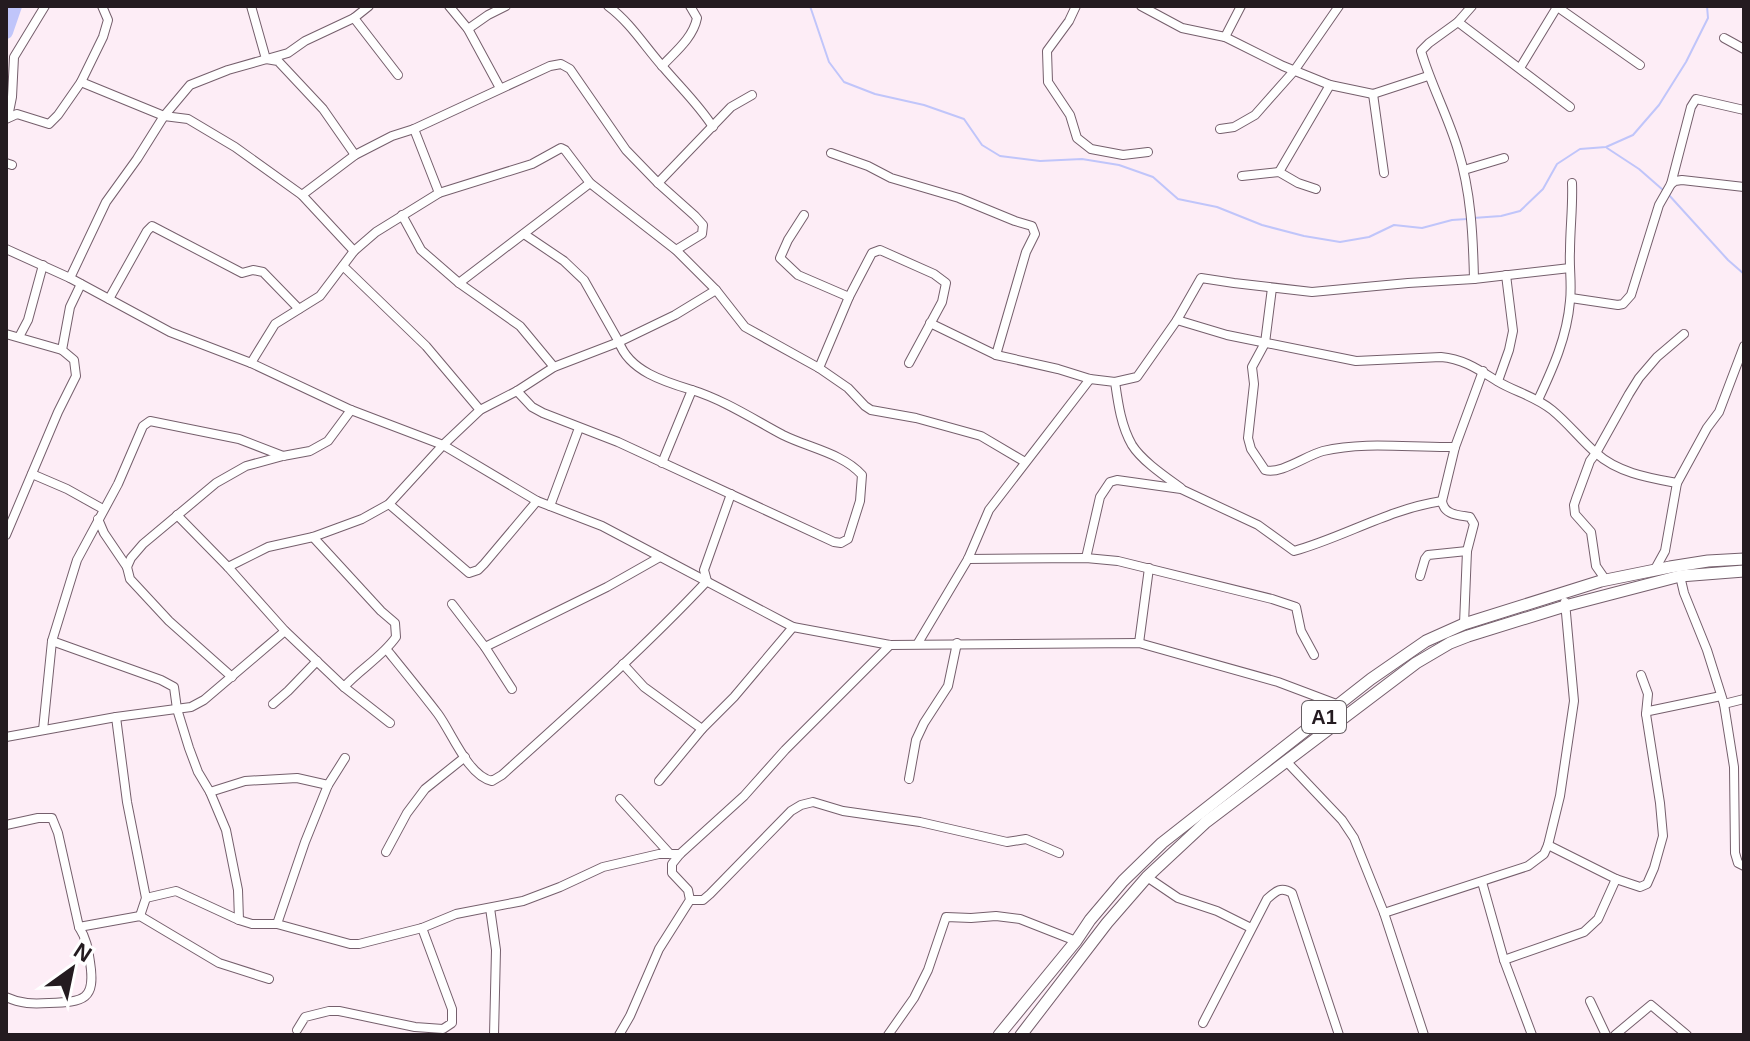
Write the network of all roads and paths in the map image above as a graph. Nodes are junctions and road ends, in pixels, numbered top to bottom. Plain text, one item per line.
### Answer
1 (45, 6) edge
2 (102, 6) edge
3 (251, 6) edge
4 (369, 6) edge
5 (449, 6) edge
6 (506, 6) edge
7 (608, 6) edge
8 (690, 6) edge
9 (1076, 6) edge
10 (1141, 6) edge
11 (1241, 6) edge
12 (1339, 6) edge
13 (1472, 6) edge
14 (1557, 6) edge
15 (1165, 10) dead end
16 (354, 18) junction
17 (1164, 20) junction
18 (1458, 22) junction
19 (468, 29) junction
20 (1225, 37) junction
21 (1724, 38) dead end
22 (1744, 49) edge
23 (266, 59) junction
24 (1640, 65) dead end
25 (662, 66) junction
26 (1520, 68) junction
27 (1294, 71) junction
28 (398, 75) dead end
29 (1428, 76) junction
30 (81, 82) junction
31 (1330, 85) junction
32 (500, 88) junction
33 (1373, 94) junction
34 (752, 95) dead end
35 (1570, 107) dead end
36 (1744, 110) edge
37 (164, 116) junction
38 (7, 118) edge
39 (713, 127) junction
40 (414, 129) junction
41 (1220, 129) dead end
42 (1148, 152) dead end
43 (831, 153) dead end
44 (355, 155) junction
45 (1504, 158) dead end
46 (1464, 170) junction
47 (1279, 172) junction
48 (1384, 173) dead end
49 (1242, 176) dead end
50 (590, 183) junction
51 (658, 183) junction
52 (1572, 183) dead end
53 (1669, 187) junction
54 (1744, 187) edge
55 (1316, 189) dead end
56 (439, 193) junction
57 (302, 195) junction
58 (402, 215) junction
59 (804, 215) dead end
60 (524, 234) junction
61 (6, 249) edge
62 (676, 250) junction
63 (354, 251) junction
64 (43, 265) junction
65 (343, 266) junction
66 (1570, 268) junction
67 (1506, 275) junction
68 (70, 278) junction
69 (1474, 279) junction
70 (459, 283) junction
71 (81, 284) junction
72 (1272, 288) junction
73 (716, 290) junction
74 (849, 297) junction
75 (1571, 298) junction
76 (109, 299) junction
77 (299, 309) junction
78 (1177, 320) junction
79 (930, 323) junction
80 (6, 334) edge
81 (1684, 334) dead end
82 (19, 337) junction
83 (619, 342) junction
84 (1265, 343) junction
85 (1744, 346) edge
86 (62, 350) junction
87 (996, 355) junction
88 (251, 363) junction
89 (909, 363) dead end
90 (554, 367) junction
91 (819, 368) junction
92 (1483, 371) junction
93 (1090, 379) junction
94 (1498, 381) junction
95 (1115, 382) junction
96 (692, 390) junction
97 (517, 391) junction
98 (1538, 400) junction
99 (351, 410) junction
100 (480, 410) junction
101 (579, 428) junction
102 (443, 445) junction
103 (1455, 447) junction
104 (1596, 453) junction
105 (283, 456) junction
106 (1025, 462) junction
107 (662, 463) junction
108 (32, 474) junction
109 (1677, 483) junction
110 (1181, 489) junction
111 (731, 494) junction
112 (537, 501) junction
113 (1442, 501) junction
114 (389, 504) junction
115 (550, 506) junction
116 (103, 509) junction
117 (177, 515) junction
118 (98, 519) junction
119 (6, 535) edge
120 (313, 537) junction
121 (1467, 551) junction
122 (660, 557) junction
123 (1086, 558) junction
124 (968, 559) junction
125 (1744, 559) edge
126 (127, 567) junction
127 (228, 567) junction
128 (1149, 568) junction
129 (1654, 571) junction
130 (1744, 571) edge
131 (1420, 576) dead end
132 (1680, 576) junction
133 (707, 581) junction
134 (1601, 581) junction
135 (1564, 593) junction
136 (452, 604) dead end
137 (1565, 606) junction
138 (1464, 624) junction
139 (793, 627) junction
140 (285, 631) junction
141 (52, 641) junction
142 (918, 643) junction
143 (957, 643) junction
144 (1139, 643) junction
145 (890, 645) junction
146 (485, 647) junction
147 (387, 650) junction
148 (1314, 655) dead end
149 (317, 661) junction
150 (623, 664) junction
151 (1641, 675) dead end
152 (232, 677) junction
153 (344, 687) junction
154 (512, 689) dead end
155 (1744, 699) edge
156 (1722, 700) junction
157 (273, 704) dead end
158 (1339, 705) junction
159 (177, 709) junction
160 (1646, 714) junction
161 (116, 717) junction
162 (390, 723) dead end
163 (702, 729) junction
164 (43, 730) junction
165 (6, 737) edge
166 (465, 757) junction
167 (345, 758) dead end
168 (1287, 762) junction
169 (909, 779) dead end
170 (659, 781) dead end
171 (328, 785) junction
172 (210, 792) junction
173 (620, 799) dead end
174 (6, 825) edge
175 (1548, 845) junction
176 (386, 852) dead end
177 (1059, 853) dead end
178 (675, 854) junction
179 (1744, 866) edge
180 (1147, 877) junction
181 (1616, 879) junction
182 (1482, 882) junction
183 (146, 898) junction
184 (690, 900) junction
185 (490, 908) junction
186 (1384, 913) junction
187 (140, 916) junction
188 (239, 920) junction
189 (277, 924) junction
190 (79, 927) junction
191 (422, 928) junction
192 (1251, 928) junction
193 (1076, 941) junction
194 (1504, 960) junction
195 (269, 979) dead end
196 (6, 997) edge
197 (1590, 1001) dead end
198 (1203, 1023) dead end
199 (297, 1030) dead end
200 (1420, 1034) edge
201 (494, 1035) edge
202 (619, 1035) edge
203 (888, 1035) edge
204 (999, 1035) edge
205 (1021, 1035) edge
206 (1339, 1035) edge
207 (1532, 1035) edge
208 (1606, 1035) edge
209 (1615, 1035) edge
210 (1687, 1035) edge

1 - 38 street
2 - 30 street
3 - 23 street
4 - 16 street
5 - 19 street
6 - 19 street
7 - 25 street
8 - 25 street
9 - 42 street
10 - 17 street
11 - 20 street
12 - 27 street
13 - 18 street
14 - 24 street
14 - 26 street
15 - 17 street
16 - 23 street
16 - 28 street
17 - 20 street
18 - 26 street
18 - 29 street
19 - 32 street
20 - 27 street
21 - 22 street
23 - 37 street
23 - 44 street
25 - 39 street
26 - 35 street
27 - 31 street
27 - 41 street
29 - 33 street
29 - 46 street
30 - 37 street
30 - 38 street
31 - 33 street
31 - 47 street
32 - 40 street
32 - 51 street
33 - 48 street
34 - 39 street
36 - 53 street
37 - 57 street
37 - 68 street
39 - 51 street
40 - 44 street
40 - 56 street
43 - 87 street
44 - 57 street
45 - 46 street
46 - 69 street
47 - 49 street
47 - 55 street
50 - 56 street
50 - 60 street
50 - 62 street
51 - 62 street
52 - 66 street
53 - 54 street
53 - 75 street
56 - 58 street
57 - 63 street
58 - 63 street
58 - 70 street
59 - 74 street
60 - 70 street
60 - 83 street
61 - 64 street
62 - 73 street
63 - 65 street
64 - 68 street
64 - 82 street
65 - 77 street
65 - 100 street
66 - 67 street
66 - 75 street
67 - 69 street
67 - 94 street
68 - 71 street
69 - 72 street
70 - 90 street
71 - 76 street
71 - 86 street
72 - 78 street
72 - 84 street
73 - 83 street
73 - 91 street
74 - 79 street
74 - 91 street
75 - 98 street
76 - 77 street
76 - 88 street
77 - 88 street
78 - 84 street
78 - 95 street
79 - 87 street
79 - 89 street
80 - 82 street
81 - 104 street
82 - 86 street
83 - 90 street
83 - 96 street
84 - 92 street
84 - 103 street
85 - 109 street
86 - 108 street
87 - 93 street
88 - 99 street
90 - 97 street
91 - 106 street
92 - 94 street
92 - 103 street
93 - 95 street
93 - 106 street
94 - 98 street
95 - 110 street
96 - 107 street
96 - 111 street
97 - 100 street
97 - 101 street
98 - 104 street
99 - 102 street
99 - 105 street
100 - 102 street
101 - 107 street
101 - 115 street
102 - 112 street
102 - 114 street
103 - 113 street
104 - 109 street
104 - 134 street
105 - 116 street
105 - 117 street
106 - 124 street
107 - 111 street
108 - 116 street
108 - 119 street
109 - 129 street
110 - 113 street
110 - 123 street
111 - 133 street
112 - 114 street
112 - 115 street
113 - 121 street
114 - 120 street
115 - 122 street
116 - 118 street
117 - 126 street
117 - 127 street
118 - 126 street
118 - 141 street
120 - 127 street
120 - 147 street
121 - 131 street
121 - 138 street
122 - 133 street
122 - 146 street
123 - 124 street
123 - 128 street
124 - 142 street
125 - 129 highway, A1
126 - 152 street
127 - 140 street
128 - 144 street
128 - 148 street
129 - 134 highway, A1
130 - 132 highway, A1
132 - 137 highway, A1
132 - 156 street
133 - 139 street
133 - 150 street
134 - 135 highway, A1
135 - 137 street
135 - 138 highway, A1
136 - 146 street
137 - 168 highway, A1
137 - 175 street
138 - 158 highway, A1
139 - 145 street
139 - 163 street
140 - 149 street
140 - 152 street
141 - 159 street
141 - 164 street
142 - 143 street
142 - 145 street
143 - 144 street
143 - 169 street
144 - 158 street
145 - 178 street
146 - 154 street
147 - 153 street
147 - 166 street
149 - 153 street
149 - 157 street
150 - 163 street
150 - 166 street
151 - 160 street
152 - 159 street
153 - 162 street
155 - 156 street
156 - 160 street
156 - 179 street
158 - 193 highway, A1
159 - 161 street
159 - 172 street
160 - 181 street
161 - 164 street
161 - 183 street
163 - 170 street
164 - 165 street
166 - 176 street
167 - 171 street
168 - 180 highway, A1
168 - 186 street
171 - 172 street
171 - 189 street
172 - 188 street
173 - 178 street
174 - 190 street
175 - 181 street
175 - 182 street
177 - 184 street
178 - 184 street
178 - 185 street
180 - 192 street
180 - 205 highway, A1
181 - 194 street
182 - 186 street
182 - 194 street
183 - 187 street
183 - 188 street
184 - 202 street
185 - 191 street
185 - 201 street
186 - 200 street
187 - 190 street
187 - 195 street
188 - 189 street
189 - 191 street
190 - 196 street
191 - 199 street
192 - 198 street
192 - 206 street
193 - 203 street
193 - 204 highway, A1
194 - 207 street
197 - 208 street
209 - 210 street

